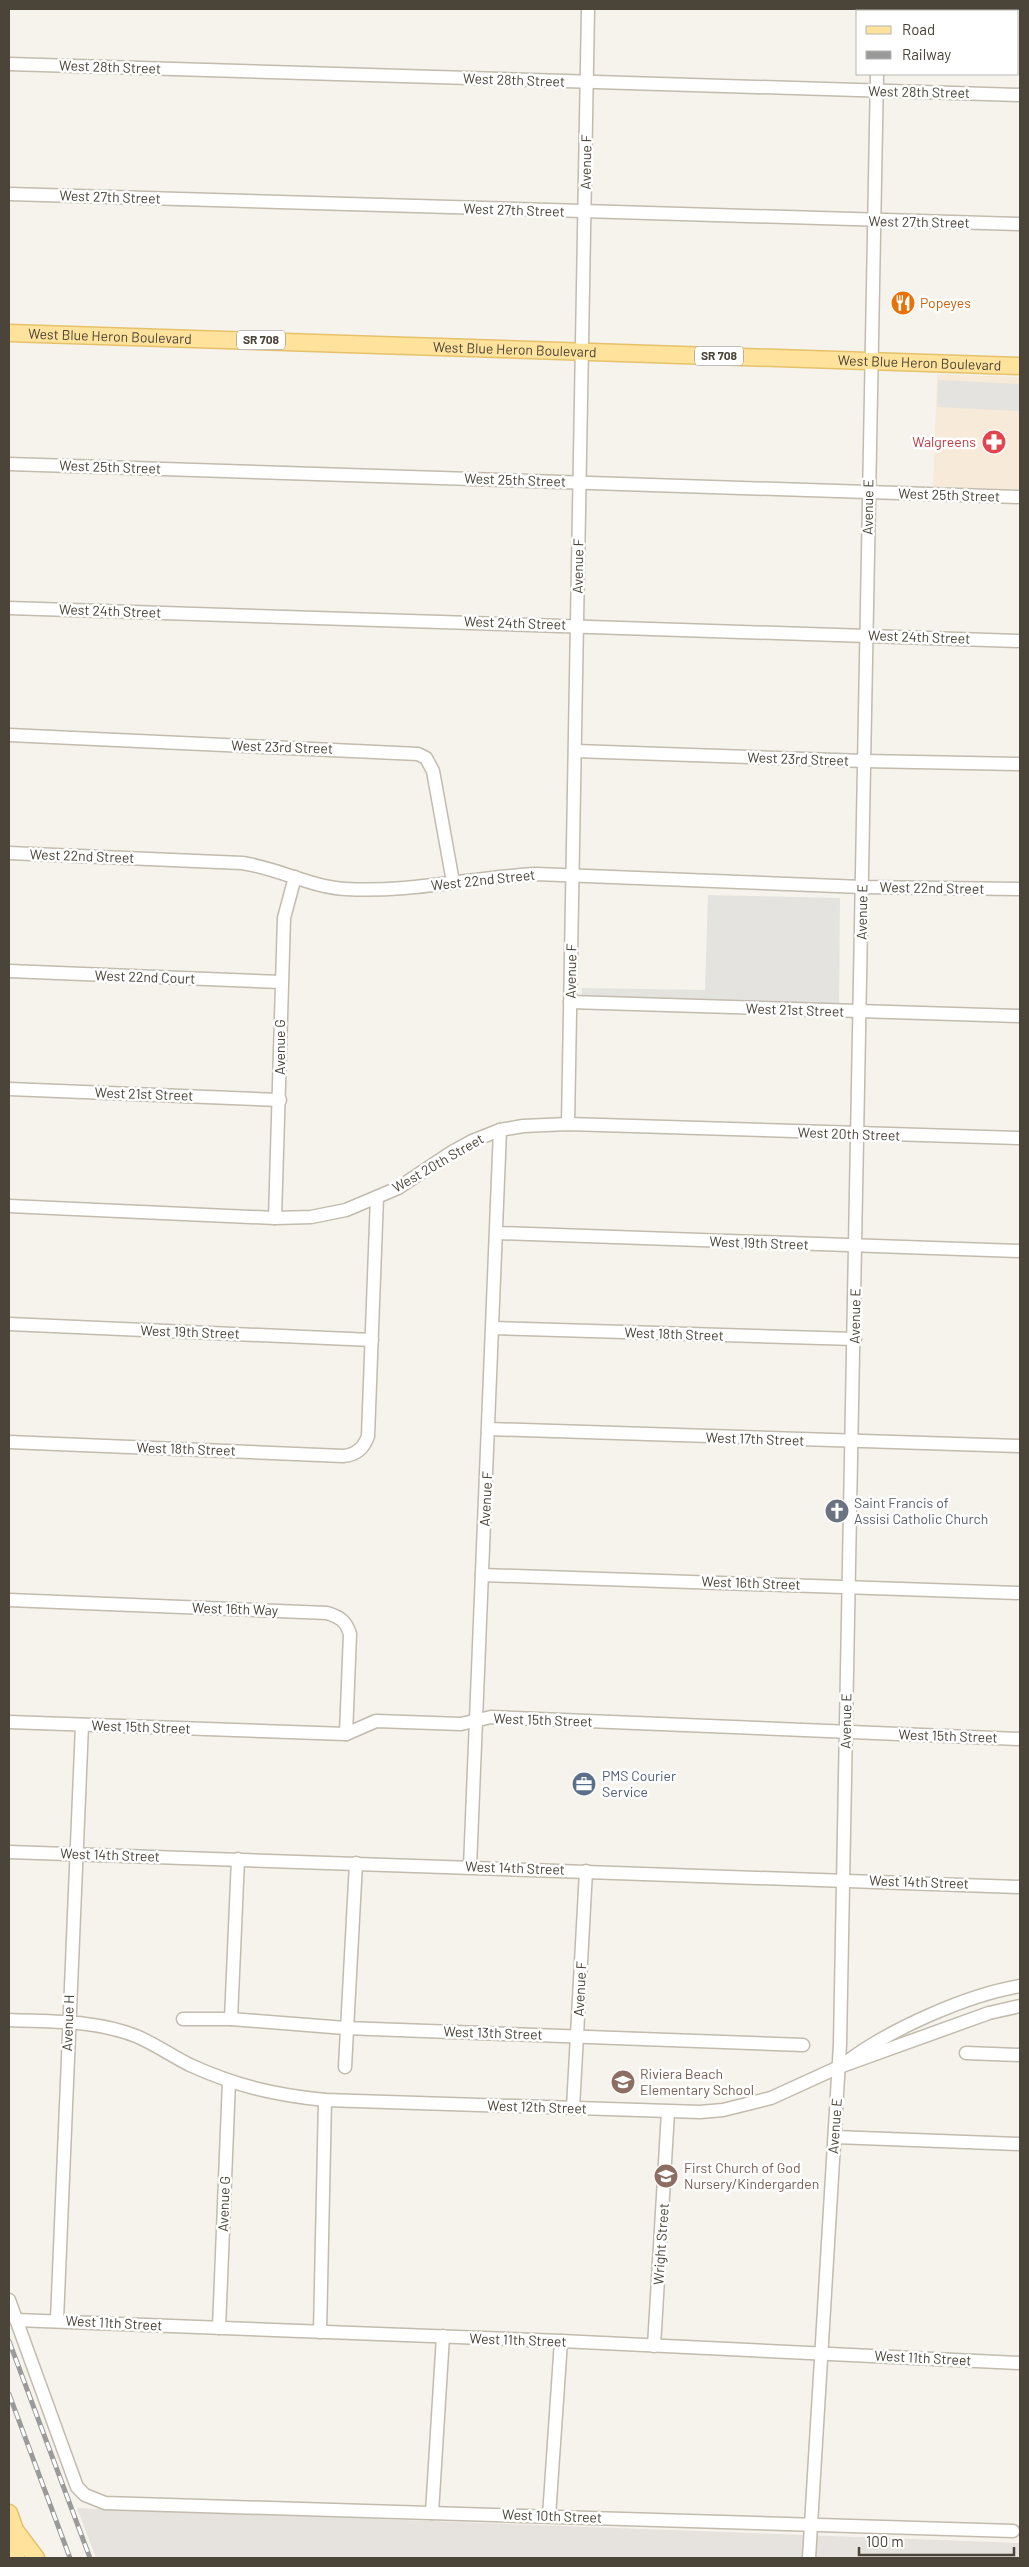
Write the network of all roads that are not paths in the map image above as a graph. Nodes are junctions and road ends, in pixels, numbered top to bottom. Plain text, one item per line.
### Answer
1 (588, 9) edge
2 (9, 64) edge
3 (877, 75) edge
4 (587, 82) junction
5 (877, 92) junction
6 (1020, 94) edge
7 (9, 194) edge
8 (585, 212) junction
9 (874, 222) junction
10 (1020, 224) edge
11 (9, 333) edge
12 (582, 352) junction
13 (872, 361) junction
14 (1020, 366) edge
15 (9, 464) edge
16 (579, 482) junction
17 (868, 492) junction
18 (1020, 497) edge
19 (9, 608) edge
20 (577, 625) junction
21 (867, 635) junction
22 (1020, 641) edge
23 (9, 735) edge
24 (575, 751) junction
25 (864, 761) junction
26 (1020, 764) edge
27 (9, 853) edge
28 (573, 875) junction
29 (295, 877) junction
30 (453, 882) junction
31 (862, 887) junction
32 (1020, 889) edge
33 (9, 971) edge
34 (281, 982) junction
35 (570, 1002) junction
36 (860, 1012) junction
37 (1020, 1016) edge
38 (9, 1089) edge
39 (280, 1100) junction
40 (568, 1124) junction
41 (500, 1130) junction
42 (857, 1134) junction
43 (1020, 1138) edge
44 (377, 1197) junction
45 (9, 1206) edge
46 (276, 1218) junction
47 (498, 1233) junction
48 (855, 1246) junction
49 (1020, 1251) edge
50 (9, 1324) edge
51 (493, 1328) junction
52 (855, 1339) junction
53 (372, 1340) junction
54 (489, 1429) junction
55 (9, 1442) edge
56 (852, 1442) junction
57 (1020, 1446) edge
58 (482, 1574) junction
59 (849, 1586) junction
60 (1020, 1593) edge
61 (9, 1600) edge
62 (478, 1720) junction
63 (9, 1722) edge
64 (82, 1726) junction
65 (846, 1732) junction
66 (346, 1734) junction
67 (1020, 1739) edge
68 (9, 1852) edge
69 (75, 1854) junction
70 (238, 1859) junction
71 (356, 1863) junction
72 (470, 1867) junction
73 (586, 1871) junction
74 (843, 1879) junction
75 (1020, 1887) edge
76 (1020, 1986) edge
77 (1020, 2006) edge
78 (183, 2019) dead end
79 (231, 2019) junction
80 (9, 2020) edge
81 (68, 2023) junction
82 (345, 2028) junction
83 (577, 2036) junction
84 (803, 2045) dead end
85 (966, 2054) dead end
86 (1020, 2055) edge
87 (839, 2067) junction
88 (345, 2068) dead end
89 (229, 2081) junction
90 (325, 2100) junction
91 (573, 2108) junction
92 (668, 2112) junction
93 (835, 2137) junction
94 (1020, 2144) edge
95 (9, 2300) edge
96 (16, 2320) junction
97 (57, 2320) junction
98 (219, 2328) junction
99 (320, 2332) junction
100 (443, 2336) junction
101 (561, 2341) junction
102 (654, 2346) junction
103 (822, 2354) junction
104 (1020, 2363) edge
105 (9, 2513) edge
106 (432, 2513) junction
107 (550, 2516) junction
108 (811, 2524) junction
109 (1013, 2530) dead end
110 (12, 2531) edge
111 (16, 2558) edge
112 (36, 2558) edge
113 (809, 2558) edge

1 - 4 street, Avenue F
2 - 4 street, West 28th Street
3 - 5 street, Avenue E
4 - 5 street, West 28th Street
4 - 8 street, Avenue F
5 - 6 street, West 28th Street
5 - 9 street, Avenue E
7 - 8 street, West 27th Street
8 - 9 street, West 27th Street
8 - 12 street, Avenue F
9 - 10 street, West 27th Street
9 - 13 street, Avenue E
11 - 12 main road, West Blue Heron Boulevard / SR 708
12 - 13 main road, West Blue Heron Boulevard / SR 708
12 - 16 street, Avenue F
13 - 14 main road, West Blue Heron Boulevard / SR 708
13 - 17 street, Avenue E
15 - 16 street, West 25th Street
16 - 17 street, West 25th Street
16 - 20 street, Avenue F
17 - 18 street, West 25th Street
17 - 21 street, Avenue E
19 - 20 street, West 24th Street
20 - 21 street, West 24th Street
20 - 24 street, Avenue F
21 - 22 street, West 24th Street
21 - 25 street, Avenue E
23 - 30 street, West 23rd Street
24 - 25 street, West 23rd Street
24 - 28 street, Avenue F
25 - 26 street, West 23rd Street
25 - 31 street, Avenue E
27 - 29 street, West 22nd Street
28 - 30 street, West 22nd Street
28 - 31 street, West 22nd Street
28 - 35 street, Avenue F
29 - 30 street, West 22nd Street
29 - 34 street, Avenue G
31 - 32 street, West 22nd Street
31 - 36 street, Avenue E
33 - 34 street, West 22nd Court
34 - 39 street, Avenue G
35 - 36 street, West 21st Street
35 - 40 street, Avenue F
36 - 37 street, West 21st Street
36 - 42 street, Avenue E
38 - 39 street, West 21st Street
39 - 46 street, Avenue G
40 - 41 street, West 20th Street
40 - 42 street, West 20th Street
41 - 44 street, West 20th Street
41 - 47 street, Avenue F
42 - 43 street, West 20th Street
42 - 48 street, Avenue E
44 - 46 street, West 20th Street
44 - 53 street
45 - 46 street, West 20th Street
47 - 48 street, West 19th Street
47 - 51 street, Avenue F
48 - 49 street, West 19th Street
48 - 52 street, Avenue E
50 - 53 street, West 19th Street
51 - 52 street, West 18th Street
51 - 54 street, Avenue F
52 - 56 street, Avenue E
53 - 55 street, West 18th Street
54 - 56 street, West 17th Street
54 - 58 street, Avenue F
56 - 57 street, West 17th Street
56 - 59 street, Avenue E
58 - 59 street, West 16th Street
58 - 62 street, Avenue F
59 - 60 street, West 16th Street
59 - 65 street, Avenue E
61 - 66 street, West 16th Way
62 - 65 street, West 15th Street
62 - 66 street, West 15th Street
62 - 72 street, Avenue F
63 - 64 street, West 15th Street
64 - 66 street, West 15th Street
64 - 69 street, Avenue H
65 - 67 street, West 15th Street
65 - 74 street, Avenue E
68 - 69 street, West 14th Street
69 - 70 street, West 14th Street
69 - 81 street, Avenue H
70 - 71 street, West 14th Street
70 - 79 street
71 - 72 street, West 14th Street
71 - 82 street
72 - 73 street, West 14th Street
73 - 74 street, West 14th Street
73 - 83 street, Avenue F
74 - 75 street, West 14th Street
74 - 87 street, Avenue E
76 - 87 street, West 12th Street
77 - 87 street, West 12th Street
78 - 79 street, West 13th Street
79 - 82 street, West 13th Street
80 - 81 street
81 - 89 street
81 - 97 street, Avenue H
82 - 83 street, West 13th Street
82 - 88 street
83 - 84 street, West 13th Street
83 - 91 street, Avenue F
85 - 86 street
87 - 92 street, West 12th Street
87 - 93 street, Avenue E
89 - 90 street, West 12th Street
89 - 98 street, Avenue G
90 - 91 street, West 12th Street
90 - 99 street
91 - 92 street, West 12th Street
92 - 102 street, Wright Street
93 - 94 street
93 - 103 street, Avenue E
95 - 96 street
96 - 97 street, West 11th Street
96 - 106 street, West 10th Street
97 - 98 street, West 11th Street
98 - 99 street, West 11th Street
99 - 100 street, West 11th Street
100 - 101 street, West 11th Street
100 - 106 street
101 - 102 street, West 11th Street
101 - 107 street
102 - 103 street, West 11th Street
103 - 104 street, West 11th Street
103 - 108 street, Avenue E
105 - 110 main road
106 - 107 street, West 10th Street
107 - 108 street, West 10th Street
108 - 109 street, West 10th Street
108 - 113 street, Avenue E
110 - 111 main road
110 - 112 main road

